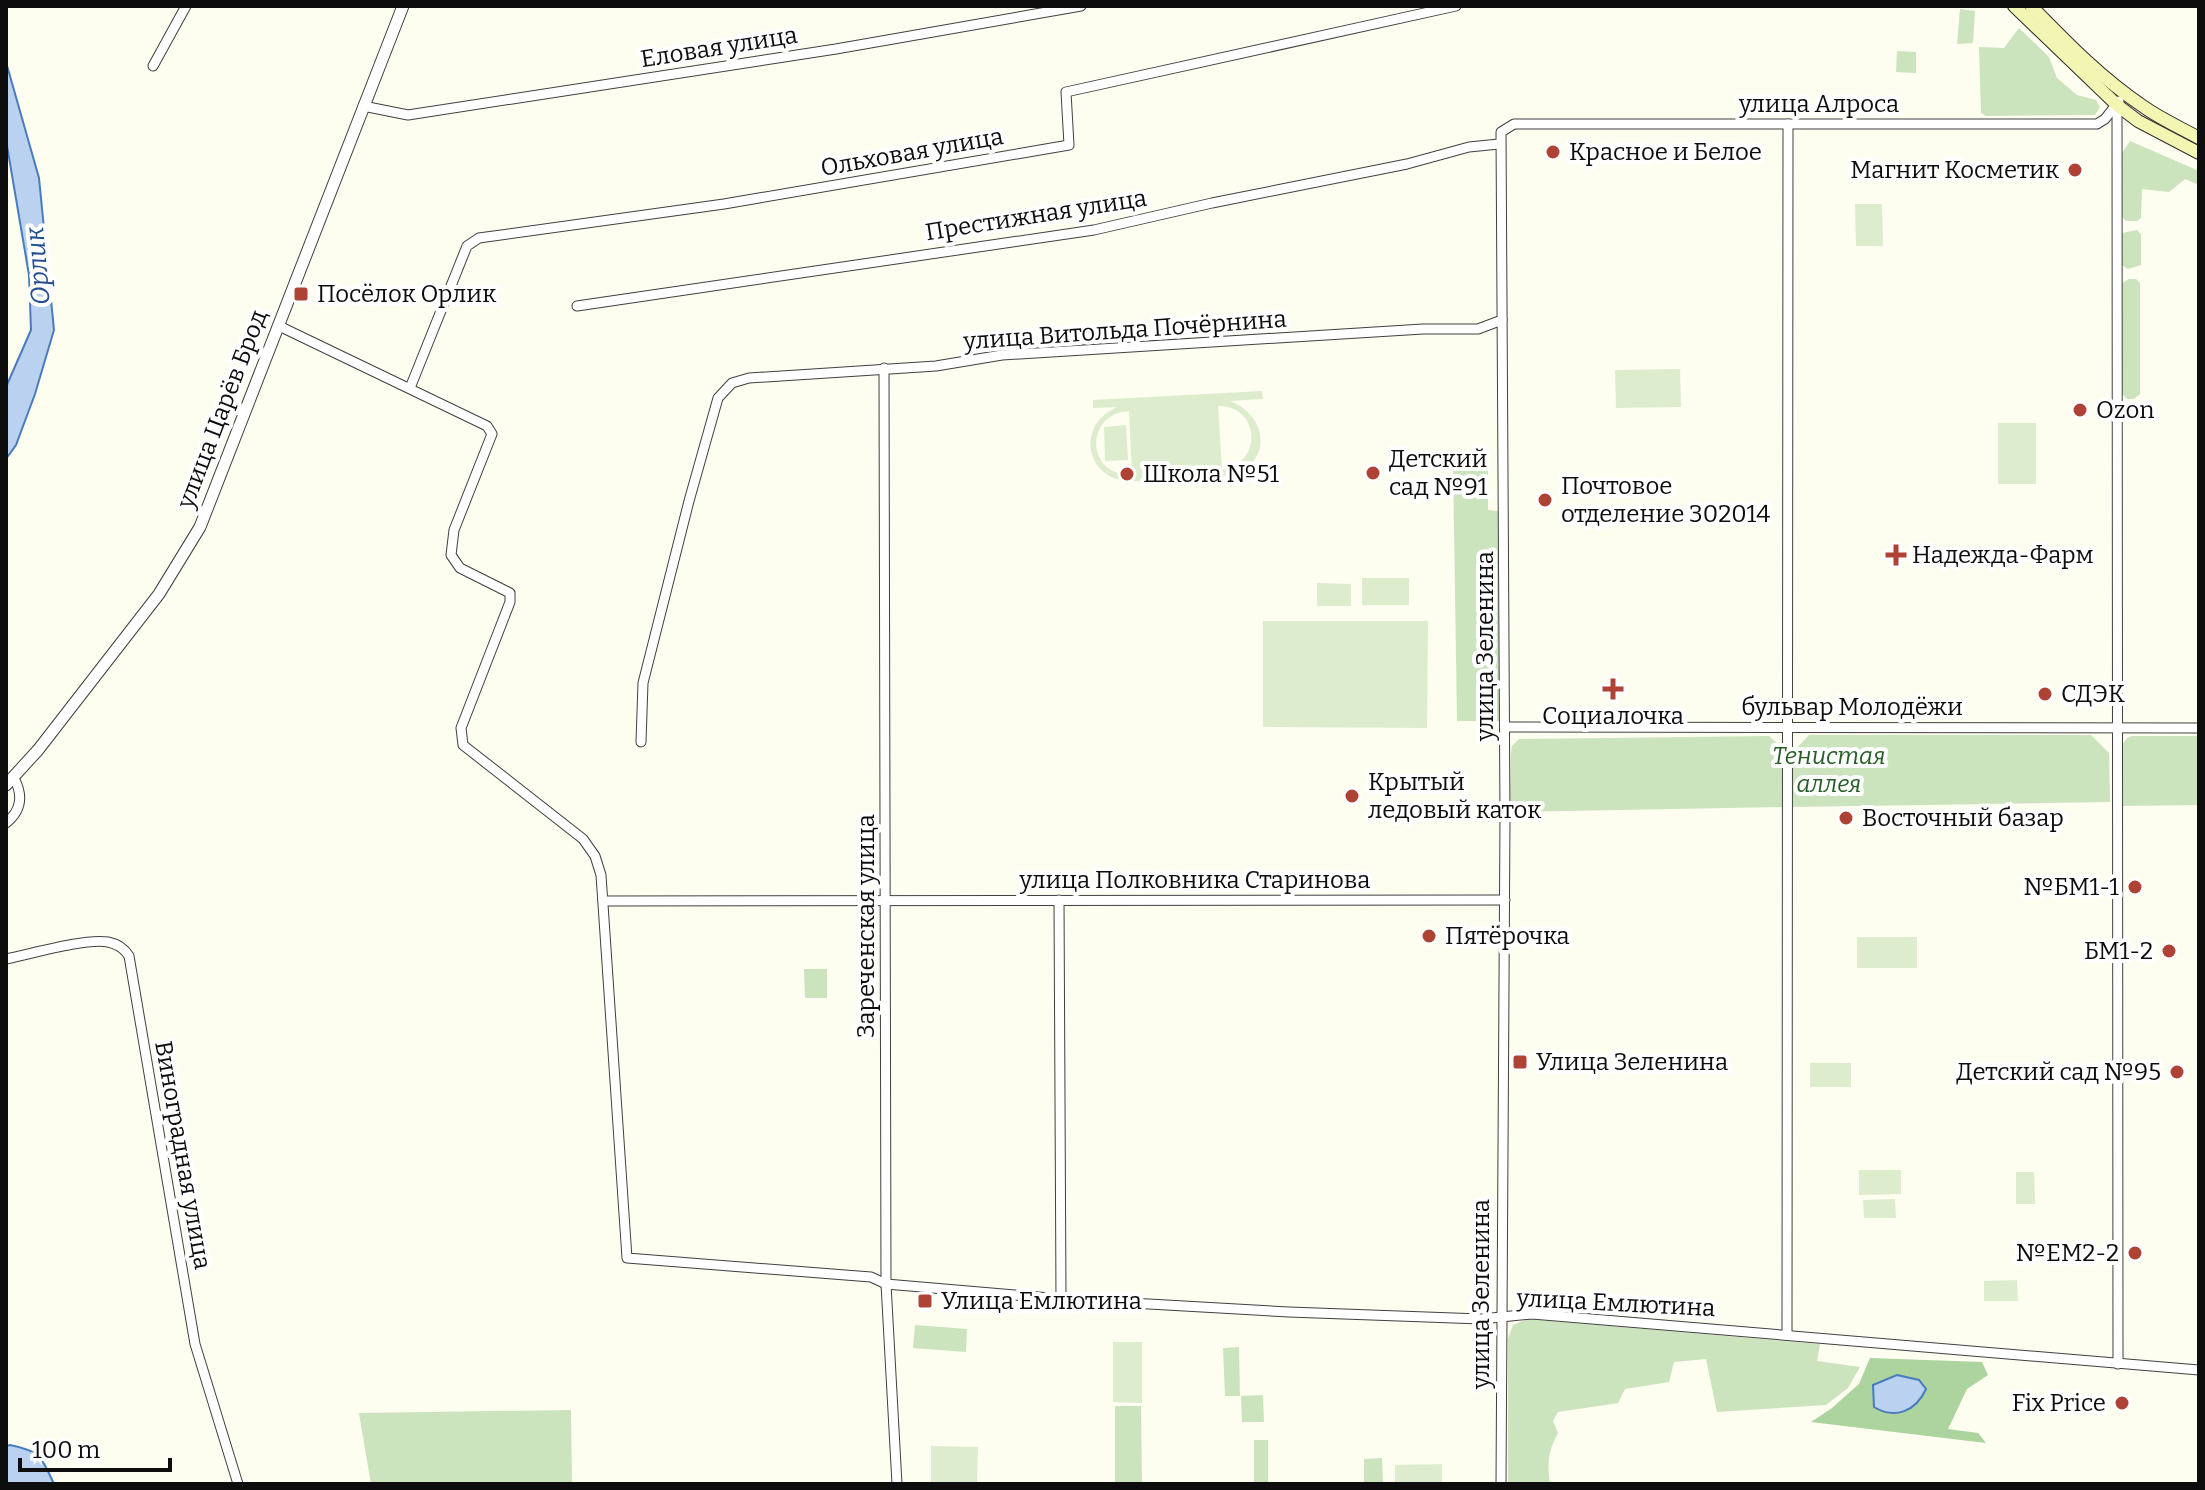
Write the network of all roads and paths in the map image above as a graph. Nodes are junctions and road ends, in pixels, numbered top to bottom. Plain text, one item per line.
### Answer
1 (186, 6) edge
2 (403, 6) edge
3 (1081, 6) edge
4 (1456, 6) edge
5 (2014, 6) edge
6 (2031, 6) edge
7 (153, 66) dead end
8 (2124, 93) junction
9 (2117, 105) junction
10 (363, 106) junction
11 (1788, 124) junction
12 (2199, 138) edge
13 (1499, 144) junction
14 (2199, 153) edge
15 (577, 306) dead end
16 (1502, 320) junction
17 (279, 326) junction
18 (884, 368) junction
19 (410, 388) junction
20 (1788, 726) junction
21 (1505, 727) junction
22 (2116, 728) junction
23 (2199, 728) edge
24 (641, 742) dead end
25 (10, 782) edge
26 (6, 823) edge
27 (886, 899) junction
28 (1059, 900) junction
29 (1505, 900) junction
30 (603, 901) junction
31 (6, 959) edge
32 (886, 1284) junction
33 (1061, 1299) junction
34 (1501, 1317) junction
35 (1787, 1334) junction
36 (2118, 1364) junction
37 (2199, 1370) edge
38 (238, 1484) edge
39 (897, 1484) edge
40 (1501, 1484) edge

1 - 7 street
2 - 10 street, улица Царёв Брод
3 - 10 street, Еловая улица
4 - 19 street, Ольховая улица
5 - 9 main road
6 - 8 main road
8 - 9 street
8 - 12 main road
9 - 11 street, улица Алроса
9 - 14 main road
9 - 22 street
10 - 17 street, улица Царёв Брод
11 - 13 street, улица Алроса
11 - 20 street
13 - 15 street, Престижная улица
13 - 16 street, улица Зеленина
16 - 18 street, улица Витольда Почёрнина
16 - 21 street, улица Зеленина
17 - 19 street
17 - 25 street, улица Царёв Брод
18 - 24 street, улица Витольда Почёрнина
18 - 27 street, Зареченская улица
19 - 30 street
20 - 21 street, бульвар Молодёжи
20 - 22 street, бульвар Молодёжи
20 - 35 street
21 - 29 street, улица Зеленина
22 - 23 street, бульвар Молодёжи
22 - 36 street
25 - 26 street
27 - 28 street, улица Полковника Старинова
27 - 30 street, улица Полковника Старинова
27 - 32 street, Зареченская улица
28 - 29 street, улица Полковника Старинова
28 - 33 street
29 - 34 street, улица Зеленина
30 - 32 street, улица Емлютина
31 - 38 street, Виноградная улица
32 - 33 street, улица Емлютина
32 - 39 street, Зареченская улица
33 - 34 street, улица Емлютина
34 - 35 street, улица Емлютина
34 - 40 street, улица Зеленина
35 - 36 street, улица Емлютина
36 - 37 street, улица Емлютина

